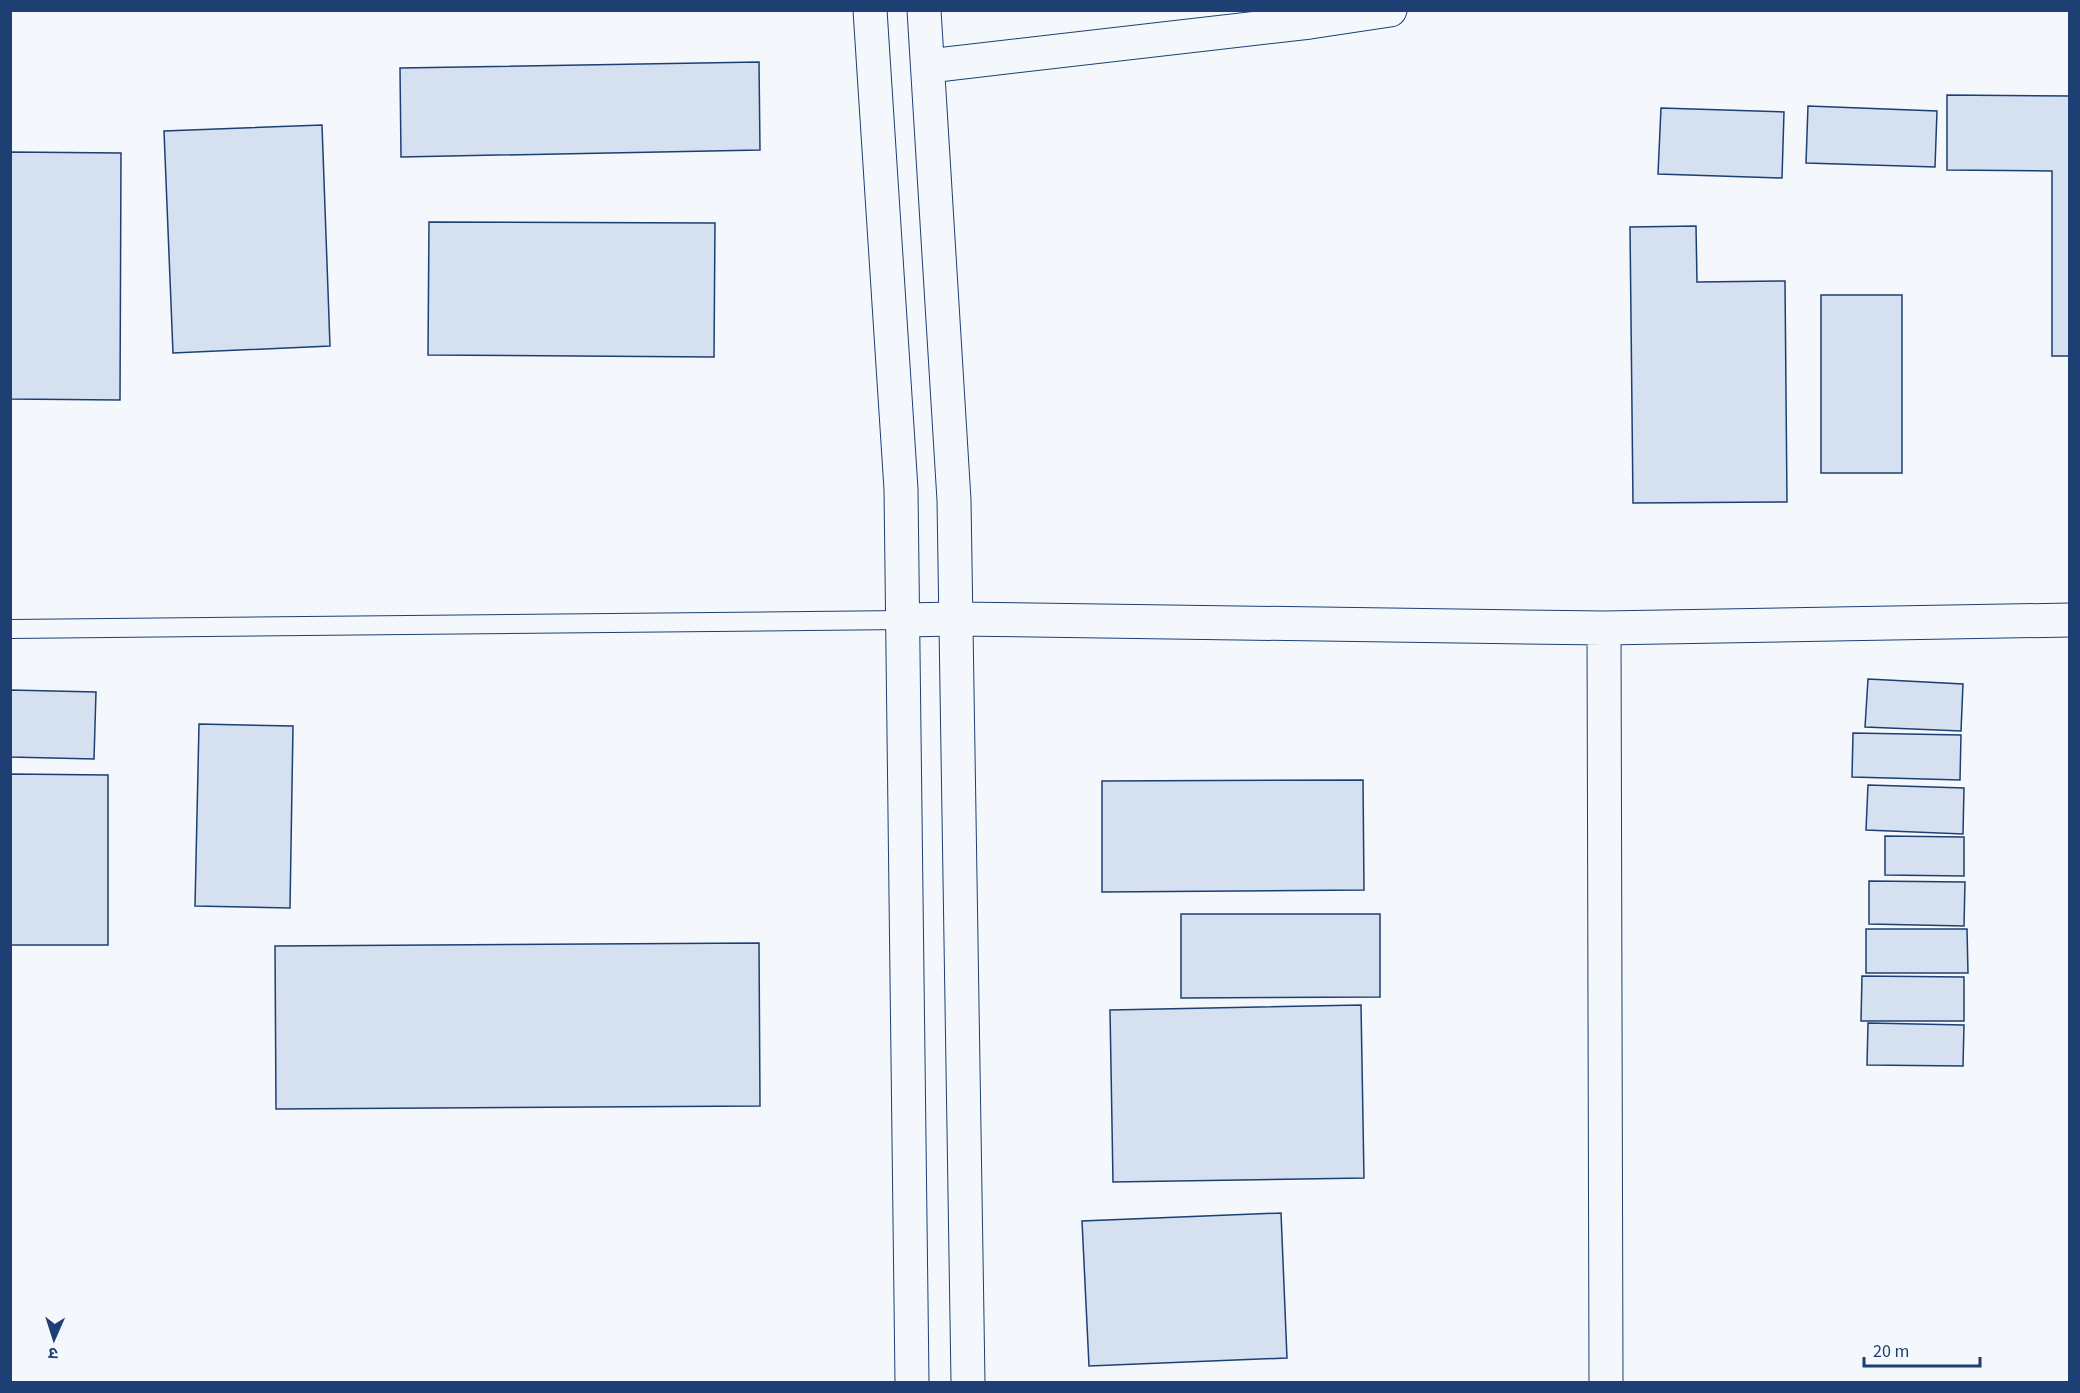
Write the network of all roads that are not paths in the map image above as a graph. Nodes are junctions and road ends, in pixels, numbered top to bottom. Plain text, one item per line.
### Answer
1 (870, 10) edge
2 (924, 10) edge
3 (1390, 10) edge
4 (929, 66) junction
5 (956, 619) junction
6 (903, 620) junction
7 (2070, 621) edge
8 (1604, 628) junction
9 (10, 629) edge
10 (912, 1383) edge
11 (968, 1383) edge
12 (1605, 1383) edge

1 - 6 street
2 - 4 street
3 - 4 street
4 - 5 street
5 - 6 street
5 - 8 street
5 - 11 street
6 - 9 lane
6 - 10 street
7 - 8 street
8 - 12 street

